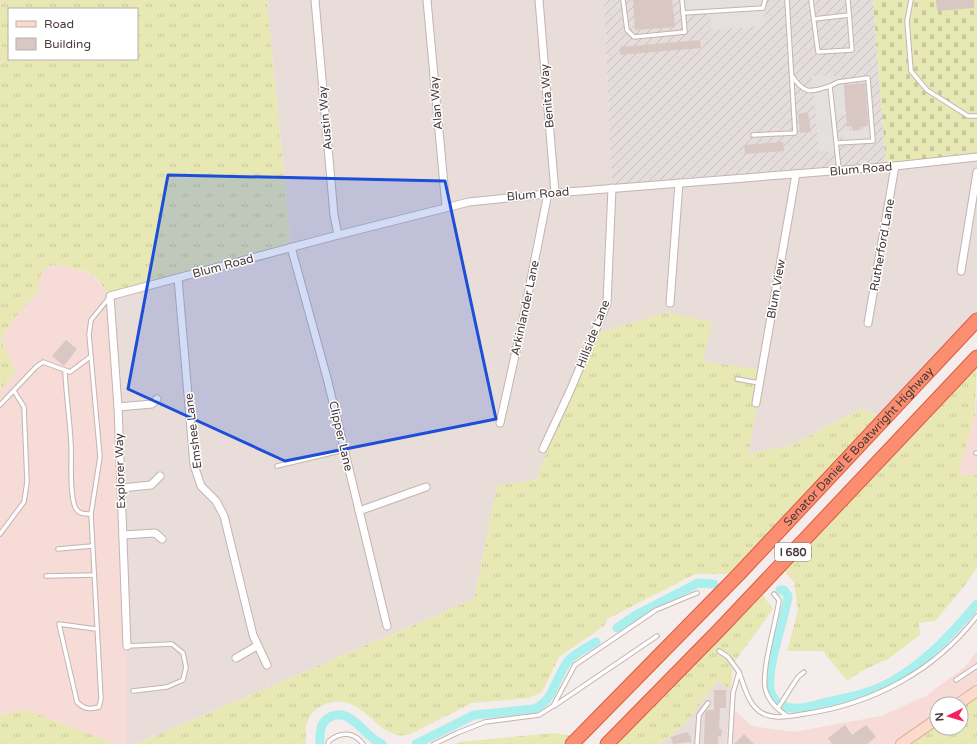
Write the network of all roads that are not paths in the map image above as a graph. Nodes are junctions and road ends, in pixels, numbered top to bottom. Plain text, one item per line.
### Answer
1 (315, 0) edge
2 (427, 0) edge
3 (539, 0) edge
4 (624, 0) edge
5 (682, 0) edge
6 (765, 0) edge
7 (788, 0) edge
8 (811, 0) edge
9 (848, 0) edge
10 (911, 0) edge
11 (683, 13) junction
12 (849, 15) junction
13 (814, 19) junction
14 (792, 76) junction
15 (830, 86) junction
16 (977, 116) edge
17 (753, 135) dead end
18 (836, 143) junction
19 (977, 157) edge
20 (895, 166) junction
21 (839, 170) junction
22 (977, 172) edge
23 (796, 174) junction
24 (679, 183) junction
25 (612, 188) junction
26 (551, 193) junction
27 (446, 207) junction
28 (338, 235) junction
29 (292, 247) junction
30 (961, 271) dead end
31 (178, 278) junction
32 (110, 296) junction
33 (670, 303) dead end
34 (977, 320) edge
35 (868, 323) dead end
36 (90, 357) junction
37 (977, 357) edge
38 (65, 371) junction
39 (737, 379) dead end
40 (760, 384) junction
41 (14, 390) junction
42 (157, 399) dead end
43 (756, 403) dead end
44 (0, 405) edge
45 (118, 407) junction
46 (500, 423) dead end
47 (543, 449) dead end
48 (344, 450) junction
49 (277, 466) dead end
50 (160, 476) dead end
51 (426, 487) dead end
52 (121, 488) junction
53 (359, 511) junction
54 (91, 514) junction
55 (0, 534) edge
56 (123, 535) junction
57 (162, 538) dead end
58 (92, 546) junction
59 (58, 548) dead end
60 (94, 575) junction
61 (46, 576) dead end
62 (697, 593) dead end
63 (774, 594) dead end
64 (977, 616) edge
65 (387, 626) dead end
66 (96, 629) junction
67 (657, 636) dead end
68 (127, 646) joint
69 (257, 646) junction
70 (718, 651) dead end
71 (236, 658) dead end
72 (267, 665) dead end
73 (977, 666) edge
74 (739, 672) junction
75 (804, 672) dead end
76 (956, 680) dead end
77 (133, 691) dead end
78 (708, 703) dead end
79 (553, 706) junction
80 (778, 708) junction
81 (788, 717) junction
82 (929, 725) edge
83 (328, 744) edge
84 (363, 744) edge
85 (434, 744) edge
86 (572, 744) edge
87 (607, 744) edge
88 (697, 744) edge
89 (730, 744) edge
90 (901, 744) edge

1 - 28 street, Austin Way
2 - 27 street, Alan Way
3 - 26 street, Benita Way
4 - 11 lane
5 - 11 lane
6 - 11 lane
7 - 14 lane
8 - 13 lane
9 - 12 lane
10 - 16 lane
12 - 13 lane
12 - 13 lane
14 - 15 lane
14 - 17 lane
15 - 18 lane
15 - 18 lane
18 - 21 lane
19 - 20 street, Blum Road
20 - 21 street, Blum Road
20 - 35 street, Rutherford Lane
21 - 23 street, Blum Road
22 - 30 street
23 - 24 street, Blum Road
23 - 40 street, Blum View
24 - 25 street, Blum Road
24 - 33 street
25 - 26 street, Blum Road
25 - 47 street, Hillside Lane
26 - 27 street, Blum Road
26 - 46 street, Arkinlander Lane
27 - 28 street, Blum Road
28 - 29 street, Blum Road
29 - 31 street, Blum Road
29 - 48 street, Clipper Lane
31 - 32 street, Blum Road
31 - 69 street, Emshee Lane
32 - 36 lane
32 - 45 street, Explorer Way
34 - 86 highway, Senator Daniel E Boatwright Highway / I 680
36 - 38 lane
36 - 54 lane
37 - 87 highway, Senator Daniel E Boatwright Highway / I 680
38 - 41 lane
38 - 54 lane
39 - 40 lane
40 - 43 street, Blum View
41 - 44 lane
41 - 55 lane
42 - 45 street
45 - 52 street, Explorer Way
48 - 49 lane
48 - 53 street, Clipper Lane
50 - 52 street
51 - 53 street
52 - 56 street, Explorer Way
53 - 65 street, Clipper Lane
54 - 58 lane
56 - 57 street
56 - 68 street, Explorer Way
58 - 59 lane
58 - 60 lane
60 - 61 lane
60 - 66 lane
62 - 79 lane
63 - 80 lane
64 - 81 lane
66 - 66 lane
67 - 79 lane
68 - 77 lane
69 - 71 street
69 - 72 street, Emshee Lane
70 - 74 lane
73 - 76 lane
74 - 81 lane
74 - 89 lane
75 - 80 lane
78 - 88 lane
79 - 85 lane
80 - 81 lane
82 - 90 main road
83 - 84 lane

